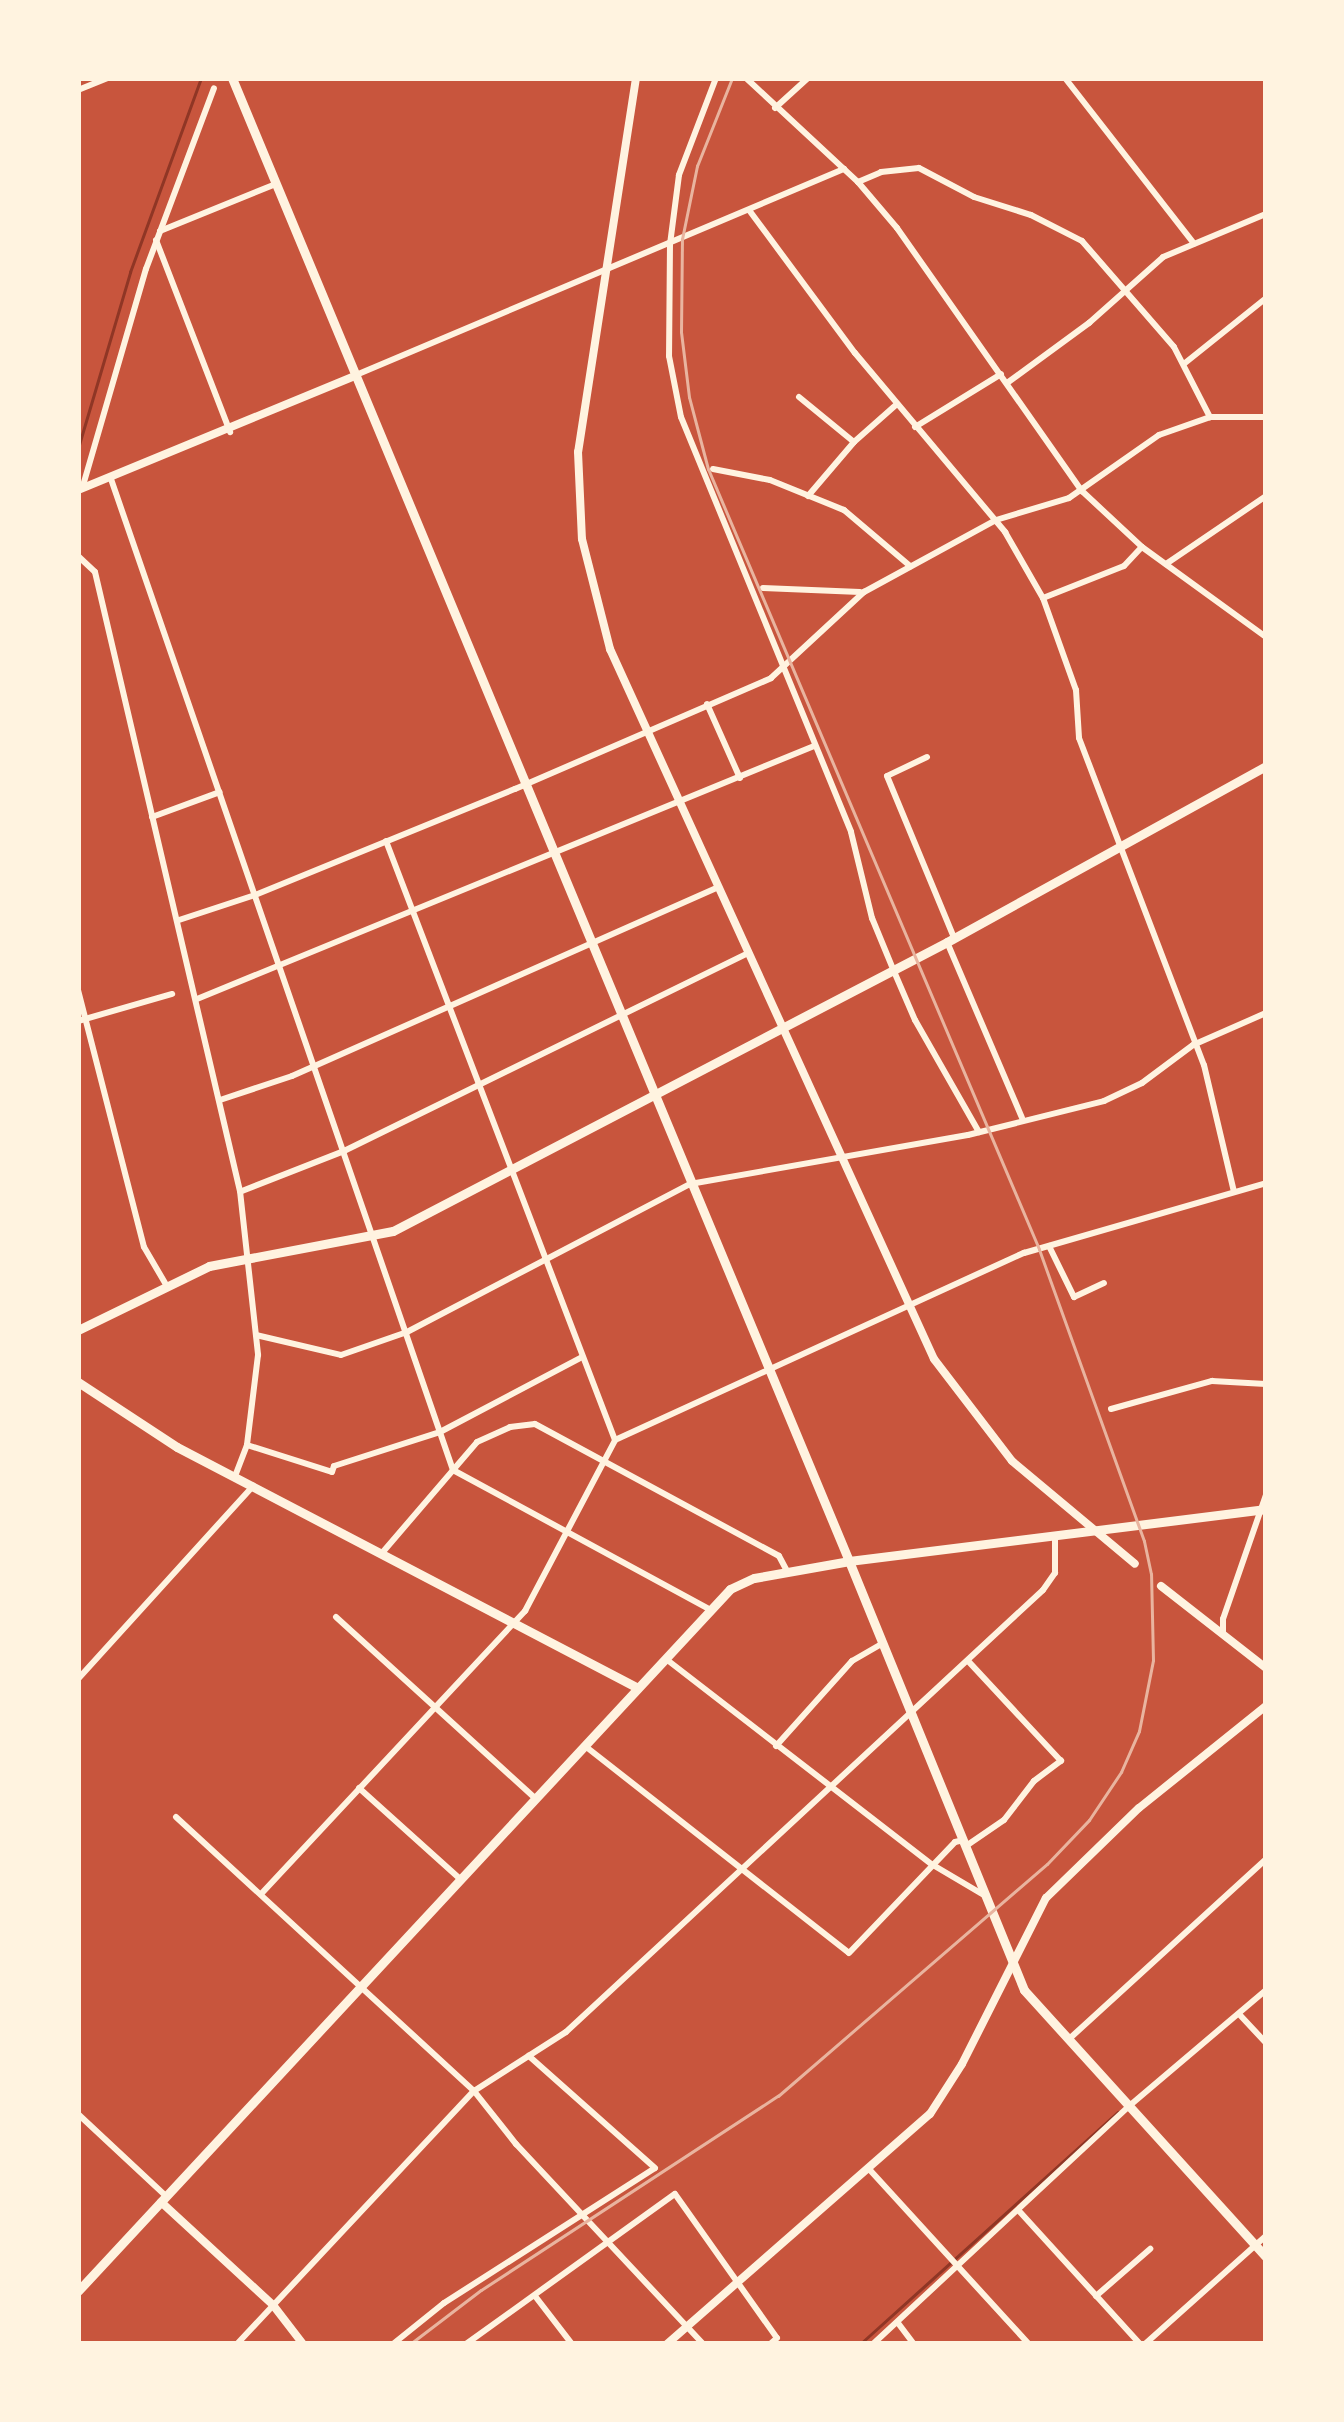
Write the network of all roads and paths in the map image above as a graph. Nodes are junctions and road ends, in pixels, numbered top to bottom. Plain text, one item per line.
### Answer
1 (108, 78) edge
2 (232, 78) edge
3 (636, 78) edge
4 (716, 78) edge
5 (746, 78) edge
6 (808, 78) edge
7 (1065, 78) edge
8 (214, 88) dead end
9 (78, 91) edge
10 (775, 109) junction
11 (844, 169) junction
12 (858, 182) junction
13 (276, 184) junction
14 (749, 210) junction
15 (1266, 214) edge
16 (160, 231) junction
17 (156, 240) junction
18 (670, 244) junction
19 (1194, 244) junction
20 (605, 271) junction
21 (1127, 290) junction
22 (1266, 298) edge
23 (1185, 363) junction
24 (1001, 374) junction
25 (355, 376) junction
26 (1007, 383) junction
27 (799, 397) dead end
28 (897, 404) junction
29 (1210, 417) junction
30 (1266, 417) edge
31 (915, 427) junction
32 (230, 432) junction
33 (854, 442) junction
34 (713, 469) dead end
35 (111, 479) junction
36 (80, 490) edge
37 (1082, 490) junction
38 (808, 496) junction
39 (1266, 496) edge
40 (996, 520) junction
41 (1142, 547) junction
42 (78, 556) edge
43 (1166, 564) junction
44 (911, 567) junction
45 (763, 588) dead end
46 (864, 592) junction
47 (1043, 598) junction
48 (1266, 637) edge
49 (782, 671) junction
50 (707, 704) junction
51 (647, 730) junction
52 (814, 746) junction
53 (927, 757) dead end
54 (1266, 766) edge
55 (740, 778) junction
56 (524, 784) junction
57 (220, 792) junction
58 (681, 803) junction
59 (152, 817) junction
60 (386, 842) junction
61 (1119, 846) junction
62 (553, 855) junction
63 (718, 887) junction
64 (255, 895) junction
65 (414, 914) junction
66 (179, 920) junction
67 (951, 940) junction
68 (590, 943) junction
69 (749, 953) junction
70 (280, 968) junction
71 (893, 969) junction
72 (78, 990) edge
73 (172, 994) dead end
74 (197, 999) junction
75 (449, 1007) junction
76 (1266, 1013) edge
77 (620, 1016) junction
78 (82, 1020) edge
79 (784, 1027) junction
80 (1193, 1045) junction
81 (315, 1066) junction
82 (478, 1084) junction
83 (652, 1094) junction
84 (220, 1100) junction
85 (1022, 1118) junction
86 (979, 1132) junction
87 (344, 1151) junction
88 (843, 1156) junction
89 (511, 1168) junction
90 (1266, 1183) edge
91 (690, 1184) junction
92 (240, 1191) junction
93 (1234, 1192) junction
94 (374, 1238) junction
95 (1049, 1246) junction
96 (250, 1259) junction
97 (543, 1260) junction
98 (165, 1282) junction
99 (1104, 1283) dead end
100 (910, 1304) junction
101 (78, 1330) edge
102 (407, 1331) junction
103 (256, 1335) junction
104 (582, 1358) junction
105 (769, 1371) junction
106 (78, 1382) edge
107 (1266, 1384) edge
108 (1111, 1408) dead end
109 (440, 1432) junction
110 (615, 1440) junction
111 (247, 1444) junction
112 (605, 1461) junction
113 (453, 1470) junction
114 (235, 1477) junction
115 (253, 1486) junction
116 (1266, 1495) edge
117 (1264, 1509) edge
118 (1092, 1528) junction
119 (566, 1532) junction
120 (1055, 1533) junction
121 (382, 1553) junction
122 (849, 1561) junction
123 (1135, 1564) dead end
124 (787, 1571) junction
125 (1161, 1586) dead end
126 (709, 1609) junction
127 (337, 1617) dead end
128 (515, 1623) junction
129 (1223, 1635) junction
130 (883, 1643) junction
131 (663, 1657) junction
132 (968, 1661) junction
133 (1266, 1668) edge
134 (78, 1678) edge
135 (636, 1688) junction
136 (1266, 1706) edge
137 (435, 1707) junction
138 (912, 1714) junction
139 (776, 1746) junction
140 (585, 1747) junction
141 (359, 1788) junction
142 (831, 1790) junction
143 (536, 1799) junction
144 (176, 1817) dead end
145 (965, 1843) junction
146 (1266, 1859) edge
147 (933, 1865) junction
148 (742, 1870) junction
149 (460, 1880) junction
150 (262, 1893) junction
151 (984, 1895) junction
152 (1009, 1964) junction
153 (361, 1985) junction
154 (1266, 1990) edge
155 (1239, 2014) junction
156 (1068, 2040) junction
157 (1266, 2043) edge
158 (529, 2056) junction
159 (474, 2091) junction
160 (1128, 2108) junction
161 (78, 2114) edge
162 (869, 2169) junction
163 (163, 2199) junction
164 (1020, 2212) junction
165 (582, 2215) junction
166 (1266, 2236) edge
167 (611, 2245) junction
168 (1255, 2246) junction
169 (1150, 2249) dead end
170 (1266, 2257) edge
171 (958, 2266) junction
172 (737, 2287) junction
173 (78, 2290) edge
174 (535, 2296) junction
175 (1096, 2296) junction
176 (273, 2306) junction
177 (898, 2322) junction
178 (688, 2329) junction
179 (237, 2344) edge
180 (303, 2344) edge
181 (393, 2344) edge
182 (466, 2344) edge
183 (572, 2344) edge
184 (667, 2344) edge
185 (703, 2344) edge
186 (770, 2344) edge
187 (873, 2344) edge
188 (914, 2344) edge
189 (1030, 2344) edge
190 (1143, 2344) edge

1 - 9 street
2 - 13 main road
3 - 20 street
4 - 18 street
5 - 10 street
6 - 10 street
7 - 19 street
8 - 16 street
10 - 11 street
11 - 12 street
11 - 14 street
12 - 21 street
12 - 24 street
13 - 16 street
13 - 25 main road
14 - 18 street
14 - 28 street
15 - 19 street
16 - 17 street
17 - 32 street
17 - 36 street
18 - 20 street
18 - 49 street
19 - 21 street
20 - 25 street
20 - 51 street
21 - 23 street
21 - 26 street
22 - 23 street
23 - 29 street
24 - 26 street
24 - 31 street
25 - 32 street
25 - 56 main road
26 - 37 street
27 - 33 street
28 - 31 street
28 - 33 street
29 - 30 street
29 - 37 street
31 - 40 street
32 - 35 street
33 - 38 street
34 - 38 street
35 - 36 street
35 - 57 street
37 - 40 street
37 - 41 street
38 - 44 street
39 - 43 street
40 - 44 street
40 - 47 street
41 - 43 street
41 - 47 street
42 - 59 street
43 - 48 street
44 - 46 street
45 - 46 street
46 - 49 street
47 - 61 street
49 - 50 street
49 - 52 street
50 - 51 street
50 - 55 street
51 - 56 street
51 - 58 street
52 - 55 street
52 - 71 street
53 - 67 street
54 - 61 main road
55 - 58 street
56 - 60 street
56 - 62 main road
57 - 59 street
57 - 64 street
58 - 62 street
58 - 63 street
59 - 66 street
60 - 64 street
60 - 65 street
61 - 67 main road
61 - 80 street
62 - 65 street
62 - 68 main road
63 - 68 street
63 - 69 street
64 - 66 street
64 - 70 street
65 - 70 street
65 - 75 street
66 - 74 street
67 - 71 main road
67 - 85 street
68 - 75 street
68 - 77 main road
69 - 77 street
69 - 79 street
70 - 74 street
70 - 81 street
71 - 79 main road
71 - 86 street
72 - 78 street
73 - 78 street
74 - 84 street
75 - 81 street
75 - 82 street
76 - 80 street
77 - 82 street
77 - 83 main road
78 - 98 street
79 - 83 main road
79 - 88 street
80 - 85 street
80 - 93 street
81 - 84 street
81 - 87 street
82 - 87 street
82 - 89 street
83 - 89 main road
83 - 91 main road
84 - 92 street
85 - 86 street
86 - 88 street
87 - 92 street
87 - 94 street
88 - 91 street
88 - 100 street
89 - 94 main road
89 - 97 street
90 - 93 street
91 - 97 street
91 - 105 main road
92 - 96 street
93 - 95 street
94 - 96 main road
94 - 102 street
95 - 99 street
95 - 100 street
96 - 98 main road
96 - 103 street
97 - 102 street
97 - 104 street
98 - 101 main road
100 - 105 street
100 - 118 street
102 - 103 street
102 - 109 street
103 - 111 street
104 - 109 street
104 - 110 street
105 - 110 street
105 - 122 main road
106 - 114 main road
107 - 108 street
109 - 111 street
109 - 113 street
110 - 112 street
111 - 114 street
112 - 113 street
112 - 119 street
112 - 124 street
113 - 119 street
113 - 121 street
114 - 115 main road
115 - 121 main road
115 - 134 street
116 - 117 street
117 - 118 main road
117 - 129 street
118 - 120 main road
118 - 123 street
119 - 126 street
119 - 128 street
120 - 122 main road
120 - 132 street
121 - 128 main road
122 - 124 main road
122 - 130 main road
124 - 126 main road
125 - 129 street
126 - 131 main road
127 - 137 street
128 - 135 main road
128 - 137 street
129 - 133 street
130 - 138 main road
130 - 139 street
131 - 135 main road
131 - 139 street
132 - 138 street
132 - 145 street
135 - 140 main road
136 - 152 street
137 - 141 street
137 - 143 street
138 - 142 street
138 - 145 main road
139 - 142 street
140 - 143 main road
140 - 148 street
141 - 149 street
141 - 150 street
142 - 147 street
142 - 148 street
143 - 149 main road
144 - 150 street
145 - 147 street
145 - 151 main road
146 - 156 street
147 - 148 street
147 - 151 street
148 - 158 street
149 - 153 main road
150 - 153 street
151 - 152 main road
152 - 156 main road
152 - 162 street
153 - 159 street
153 - 163 main road
154 - 155 street
155 - 157 street
155 - 160 street
156 - 160 main road
158 - 159 street
158 - 165 street
159 - 165 street
159 - 176 street
160 - 164 street
160 - 168 main road
161 - 163 street
162 - 171 street
162 - 172 street
163 - 173 main road
163 - 176 street
164 - 171 street
164 - 175 street
165 - 167 street
165 - 181 street
166 - 168 street
167 - 172 street
167 - 174 street
167 - 178 street
168 - 170 main road
168 - 190 street
169 - 175 street
171 - 177 street
171 - 189 street
172 - 178 street
172 - 186 street
174 - 182 street
174 - 183 street
175 - 190 street
176 - 179 street
176 - 180 street
177 - 187 street
177 - 188 street
178 - 184 street
178 - 185 street

